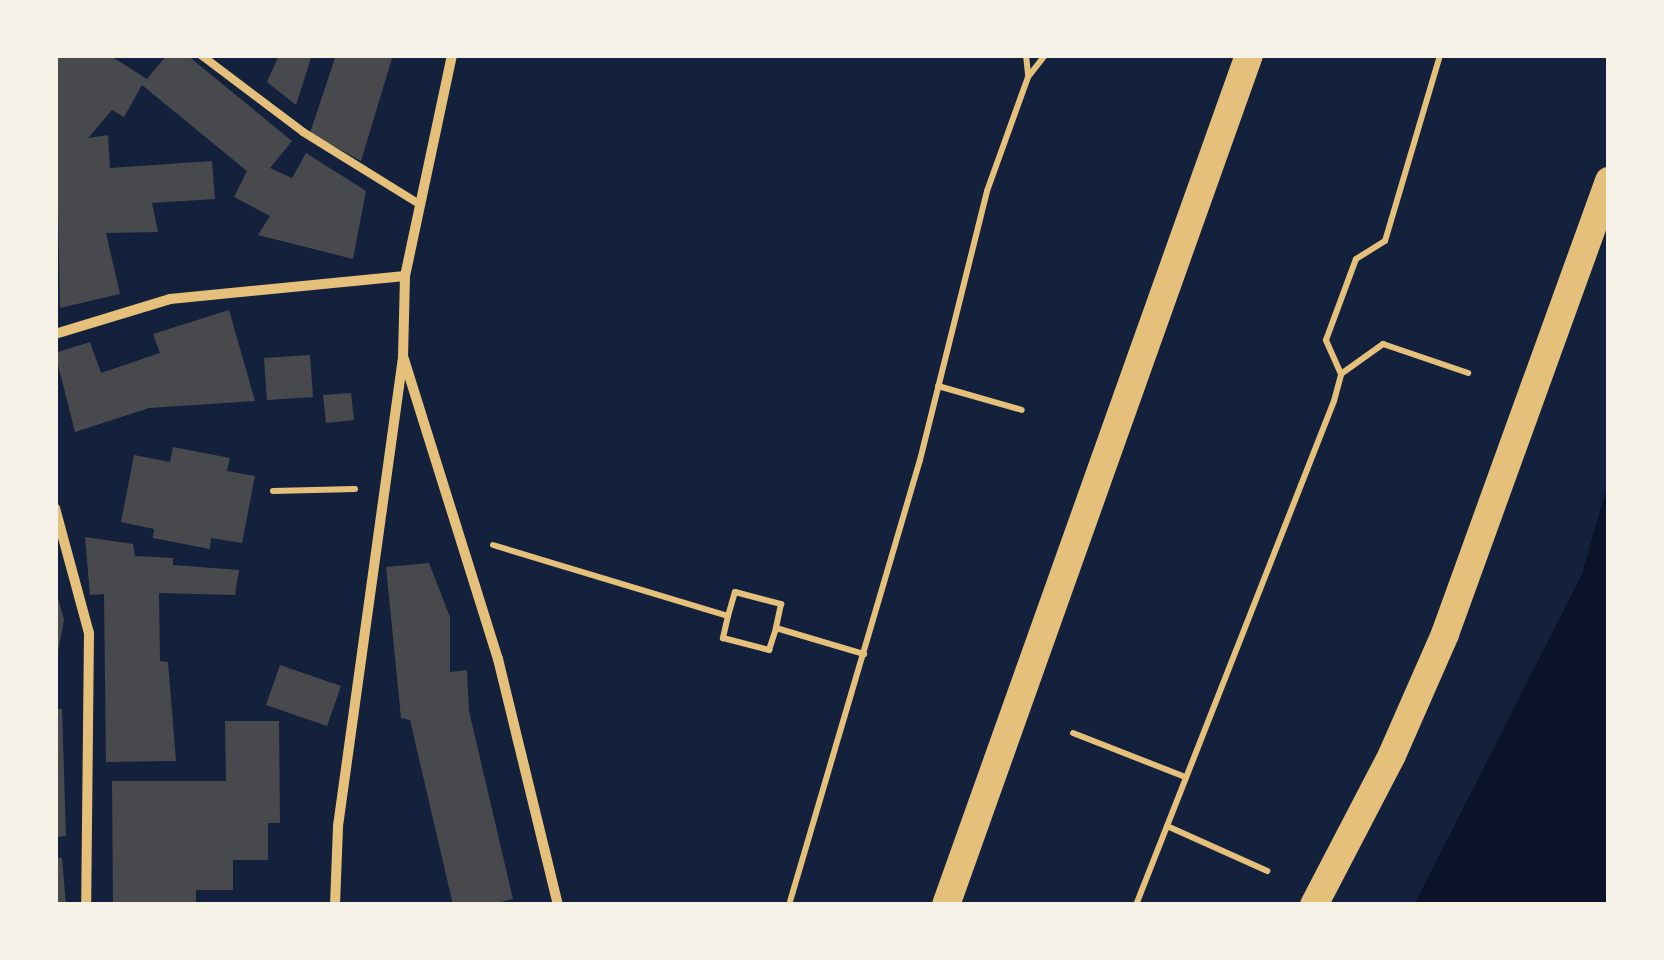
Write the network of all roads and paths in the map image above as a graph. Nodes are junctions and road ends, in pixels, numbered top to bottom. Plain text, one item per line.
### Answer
1 (201, 55) edge
2 (452, 55) edge
3 (1026, 55) edge
4 (1045, 55) edge
5 (1249, 55) edge
6 (1440, 55) edge
7 (1028, 76) junction
8 (1609, 180) edge
9 (420, 204) junction
10 (405, 276) junction
11 (55, 334) edge
12 (403, 356) junction
13 (1468, 373) dead end
14 (1341, 374) junction
15 (938, 386) junction
16 (1022, 410) dead end
17 (347, 490) dead end
18 (273, 491) dead end
19 (55, 508) edge
20 (459, 534) junction
21 (728, 616) junction
22 (776, 628) junction
23 (864, 654) junction
24 (1073, 733) dead end
25 (1185, 778) junction
26 (1166, 826) junction
27 (1267, 871) dead end
28 (86, 905) edge
29 (334, 905) edge
30 (558, 905) edge
31 (789, 905) edge
32 (946, 905) edge
33 (1136, 905) edge
34 (1314, 905) edge

1 - 9 lane
2 - 9 street
3 - 7 path
4 - 7 path
5 - 32 highway
6 - 14 path
7 - 15 path
8 - 34 highway
9 - 10 street
10 - 11 street
10 - 12 street
12 - 20 street
12 - 29 street
13 - 14 path
14 - 25 path
15 - 16 path
15 - 23 path
17 - 18 path
19 - 28 street
20 - 21 path
20 - 30 street
21 - 22 path
21 - 22 path
22 - 23 path
23 - 31 path
24 - 25 path
25 - 26 path
26 - 27 path
26 - 33 path

